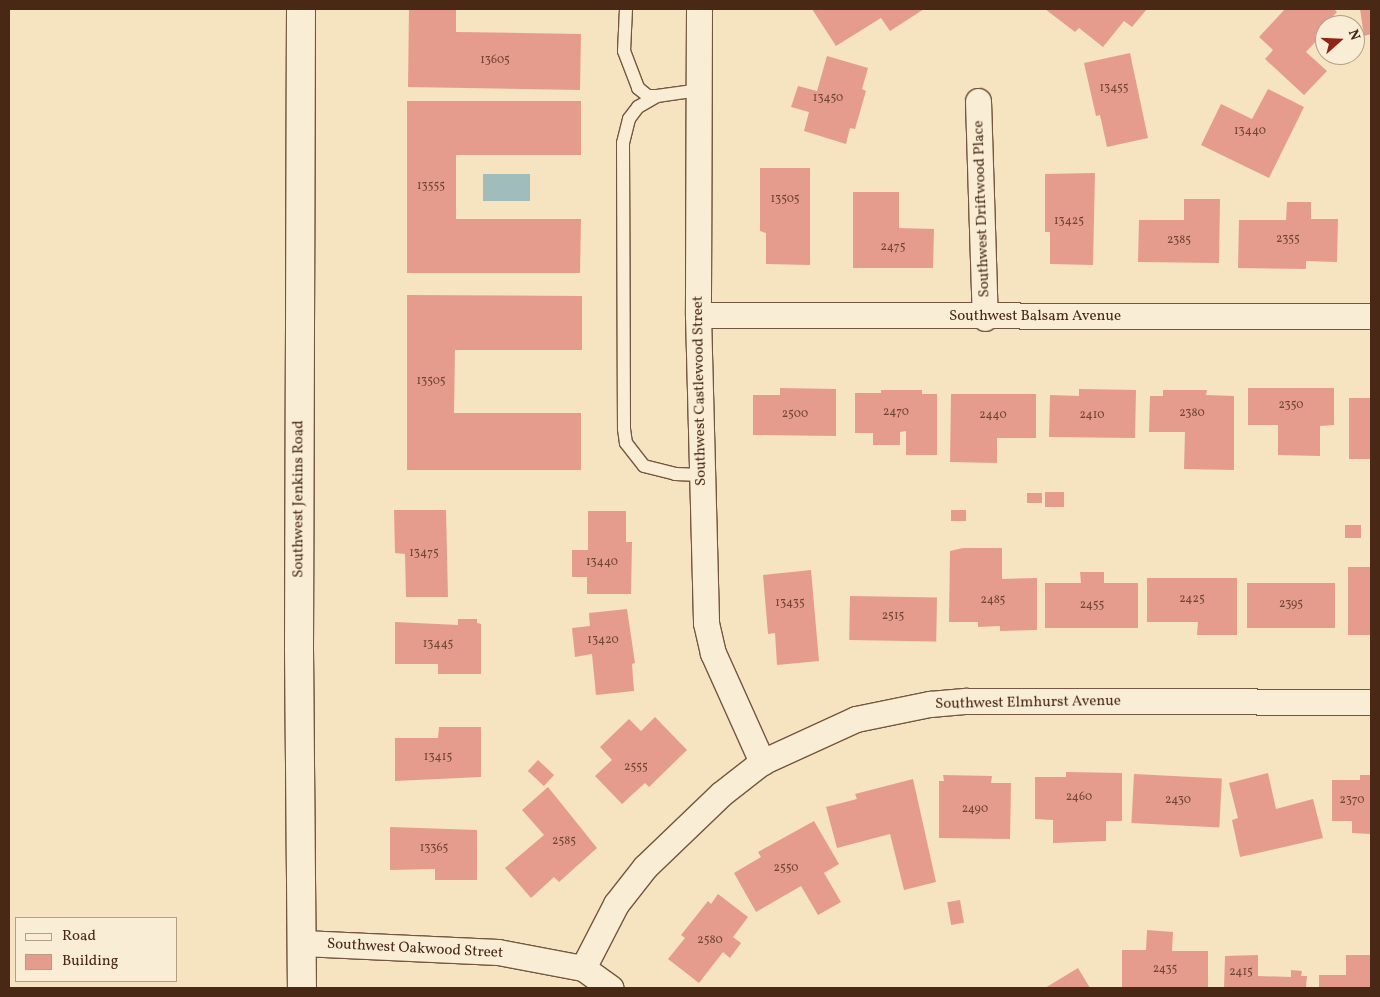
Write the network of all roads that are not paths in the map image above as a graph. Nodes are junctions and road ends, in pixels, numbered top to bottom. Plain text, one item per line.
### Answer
1 (301, 9) edge
2 (626, 9) edge
3 (699, 9) edge
4 (699, 90) junction
5 (657, 96) junction
6 (978, 101) dead end
7 (698, 315) junction
8 (1371, 316) edge
9 (985, 318) junction
10 (702, 475) junction
11 (1371, 702) edge
12 (762, 762) junction
13 (302, 943) junction
14 (583, 968) junction
15 (302, 988) edge
16 (611, 988) edge

1 - 13 main road, Southwest Jenkins Road
2 - 5 lane
3 - 4 street, Southwest Castlewood Street
4 - 5 lane
4 - 7 street, Southwest Castlewood Street
5 - 10 lane
6 - 9 street, Southwest Driftwood Place
7 - 9 street, Southwest Balsam Avenue
7 - 10 street, Southwest Castlewood Street
8 - 9 street, Southwest Balsam Avenue
10 - 12 street, Southwest Castlewood Street
11 - 12 street, Southwest Elmhurst Avenue
12 - 14 street, Southwest Elmhurst Avenue
13 - 14 street, Southwest Oakwood Street
13 - 15 main road, Southwest Jenkins Road
14 - 16 street, Southwest Oakwood Street

